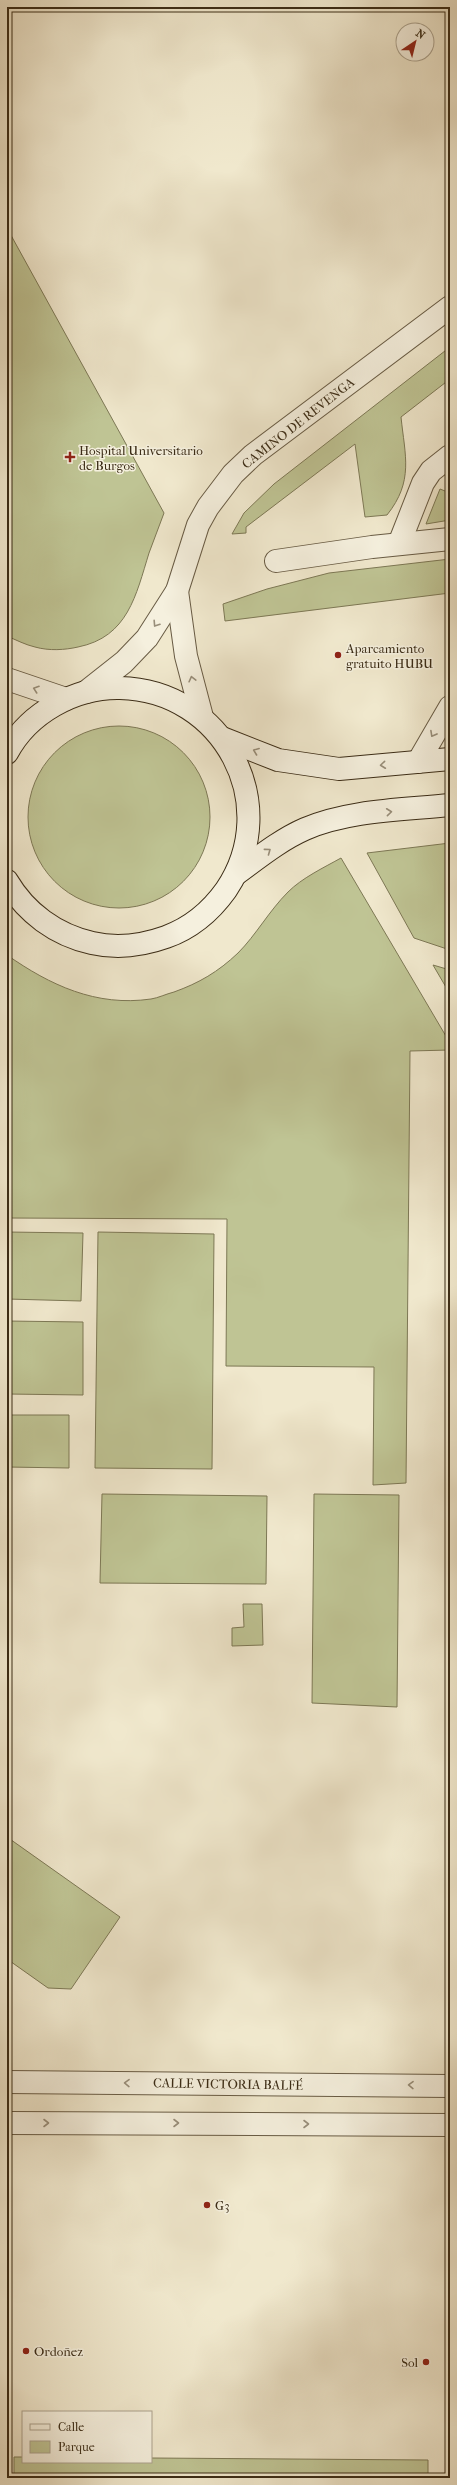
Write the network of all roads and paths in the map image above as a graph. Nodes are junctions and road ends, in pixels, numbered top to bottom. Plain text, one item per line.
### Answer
1 (450, 307) edge
2 (450, 456) edge
3 (450, 539) edge
4 (399, 544) junction
5 (276, 561) dead end
6 (177, 592) junction
7 (7, 679) edge
8 (86, 692) junction
9 (66, 699) junction
10 (450, 707) edge
11 (202, 717) junction
12 (222, 738) junction
13 (7, 753) edge
14 (450, 759) edge
15 (418, 762) junction
16 (450, 805) edge
17 (236, 874) junction
18 (10, 890) edge
19 (7, 2082) edge
20 (450, 2086) edge
21 (7, 2123) edge
22 (450, 2125) edge

1 - 6 street, CAMINO DE REVENGA
2 - 4 street
3 - 4 street
4 - 5 street
6 -> 8 street, CAMINO DE REVENGA
11 -> 6 street, CAMINO DE REVENGA
9 -> 7 street
8 - 9 street
8 - 11 street
9 - 13 street
10 -> 15 street
11 - 12 street
15 -> 12 street
12 - 17 street
14 - 15 street
17 -> 16 street
17 - 18 street
20 -> 19 street, CALLE VICTORIA BALFÉ
21 -> 22 street

